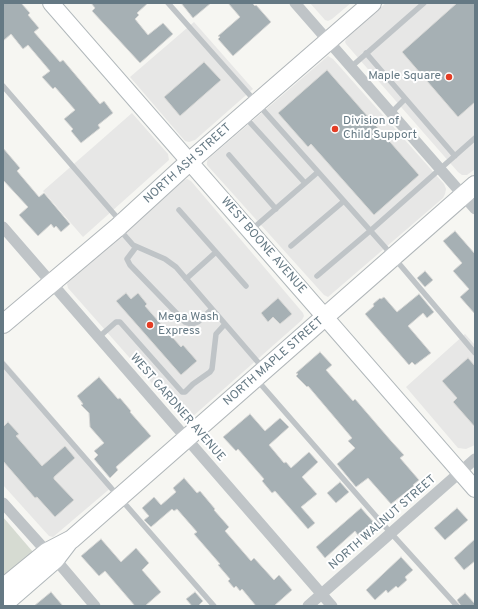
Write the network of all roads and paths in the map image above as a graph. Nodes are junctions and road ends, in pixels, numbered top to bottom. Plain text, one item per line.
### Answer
1 (168, 3) edge
2 (295, 3) edge
3 (372, 3) edge
4 (424, 3) edge
5 (55, 4) edge
6 (328, 41) junction
7 (366, 53) junction
8 (351, 67) junction
9 (3, 86) edge
10 (405, 99) junction
11 (257, 103) junction
12 (391, 113) junction
13 (244, 115) junction
14 (475, 138) edge
15 (229, 155) dead end
16 (455, 156) junction
17 (189, 162) junction
18 (440, 169) junction
19 (318, 172) junction
20 (305, 183) junction
21 (469, 190) edge
22 (344, 201) junction
23 (276, 208) junction
24 (475, 209) edge
25 (179, 210) dead end
26 (120, 225) junction
27 (3, 226) edge
28 (250, 231) junction
29 (370, 231) junction
30 (292, 246) dead end
31 (136, 247) junction
32 (216, 252) junction
33 (393, 257) junction
34 (318, 276) dead end
35 (186, 279) junction
36 (52, 283) junction
37 (246, 286) dead end
38 (212, 309) junction
39 (326, 317) junction
40 (3, 324) edge
41 (225, 324) junction
42 (99, 337) junction
43 (475, 353) edge
44 (3, 364) edge
45 (260, 374) junction
46 (186, 439) junction
47 (475, 459) edge
48 (460, 472) junction
49 (475, 489) edge
50 (119, 497) junction
51 (3, 502) edge
52 (391, 533) junction
53 (51, 556) junction
54 (3, 588) edge
55 (322, 594) junction
56 (3, 606) edge
57 (95, 606) edge
58 (214, 606) edge
59 (308, 606) edge
60 (332, 606) edge
61 (457, 606) edge

1 - 11 lane
2 - 6 street
3 - 6 main road, NORTH ASH STREET
4 - 7 lane
5 - 17 main road, WEST BOONE AVENUE
6 - 8 street
6 - 11 main road, NORTH ASH STREET
7 - 8 lane
7 - 10 lane
8 - 12 street
9 - 26 lane
10 - 12 lane
10 - 16 lane
11 - 13 main road, NORTH ASH STREET
11 - 19 lane
12 - 18 street
13 - 17 main road, NORTH ASH STREET
13 - 20 lane
14 - 16 lane
15 - 23 lane
16 - 18 lane
17 - 26 main road, NORTH ASH STREET
17 - 28 main road, WEST BOONE AVENUE
18 - 21 street
18 - 29 lane
19 - 20 lane
19 - 22 lane
20 - 23 lane
21 - 24 street
21 - 33 main road, NORTH MAPLE STREET
22 - 29 lane
22 - 30 lane
23 - 28 lane
25 - 32 lane
26 - 31 lane
26 - 36 main road, NORTH ASH STREET
27 - 36 street, WEST GARDNER AVENUE
28 - 39 main road, WEST BOONE AVENUE
29 - 33 lane
29 - 34 lane
31 - 35 lane
31 - 38 lane
32 - 35 lane
32 - 37 lane
33 - 39 main road, NORTH MAPLE STREET
33 - 43 lane
35 - 38 lane
36 - 40 main road, NORTH ASH STREET
36 - 42 street, WEST GARDNER AVENUE
38 - 41 lane
39 - 45 main road, NORTH MAPLE STREET
39 - 48 main road, WEST BOONE AVENUE
41 - 42 lane
41 - 45 lane
42 - 46 street, WEST GARDNER AVENUE
44 - 50 lane
45 - 46 main road, NORTH MAPLE STREET
45 - 52 lane
46 - 50 main road, NORTH MAPLE STREET
46 - 55 street, WEST GARDNER AVENUE
47 - 48 street, NORTH WALNUT STREET
48 - 49 main road, WEST BOONE AVENUE
48 - 52 street, NORTH WALNUT STREET
50 - 53 main road, NORTH MAPLE STREET
50 - 58 lane
51 - 53 street
52 - 55 street, NORTH WALNUT STREET
52 - 61 lane
53 - 54 main road, NORTH MAPLE STREET
53 - 56 main road, NORTH MAPLE STREET
53 - 57 street
55 - 59 street, NORTH WALNUT STREET
55 - 60 street, WEST GARDNER AVENUE

